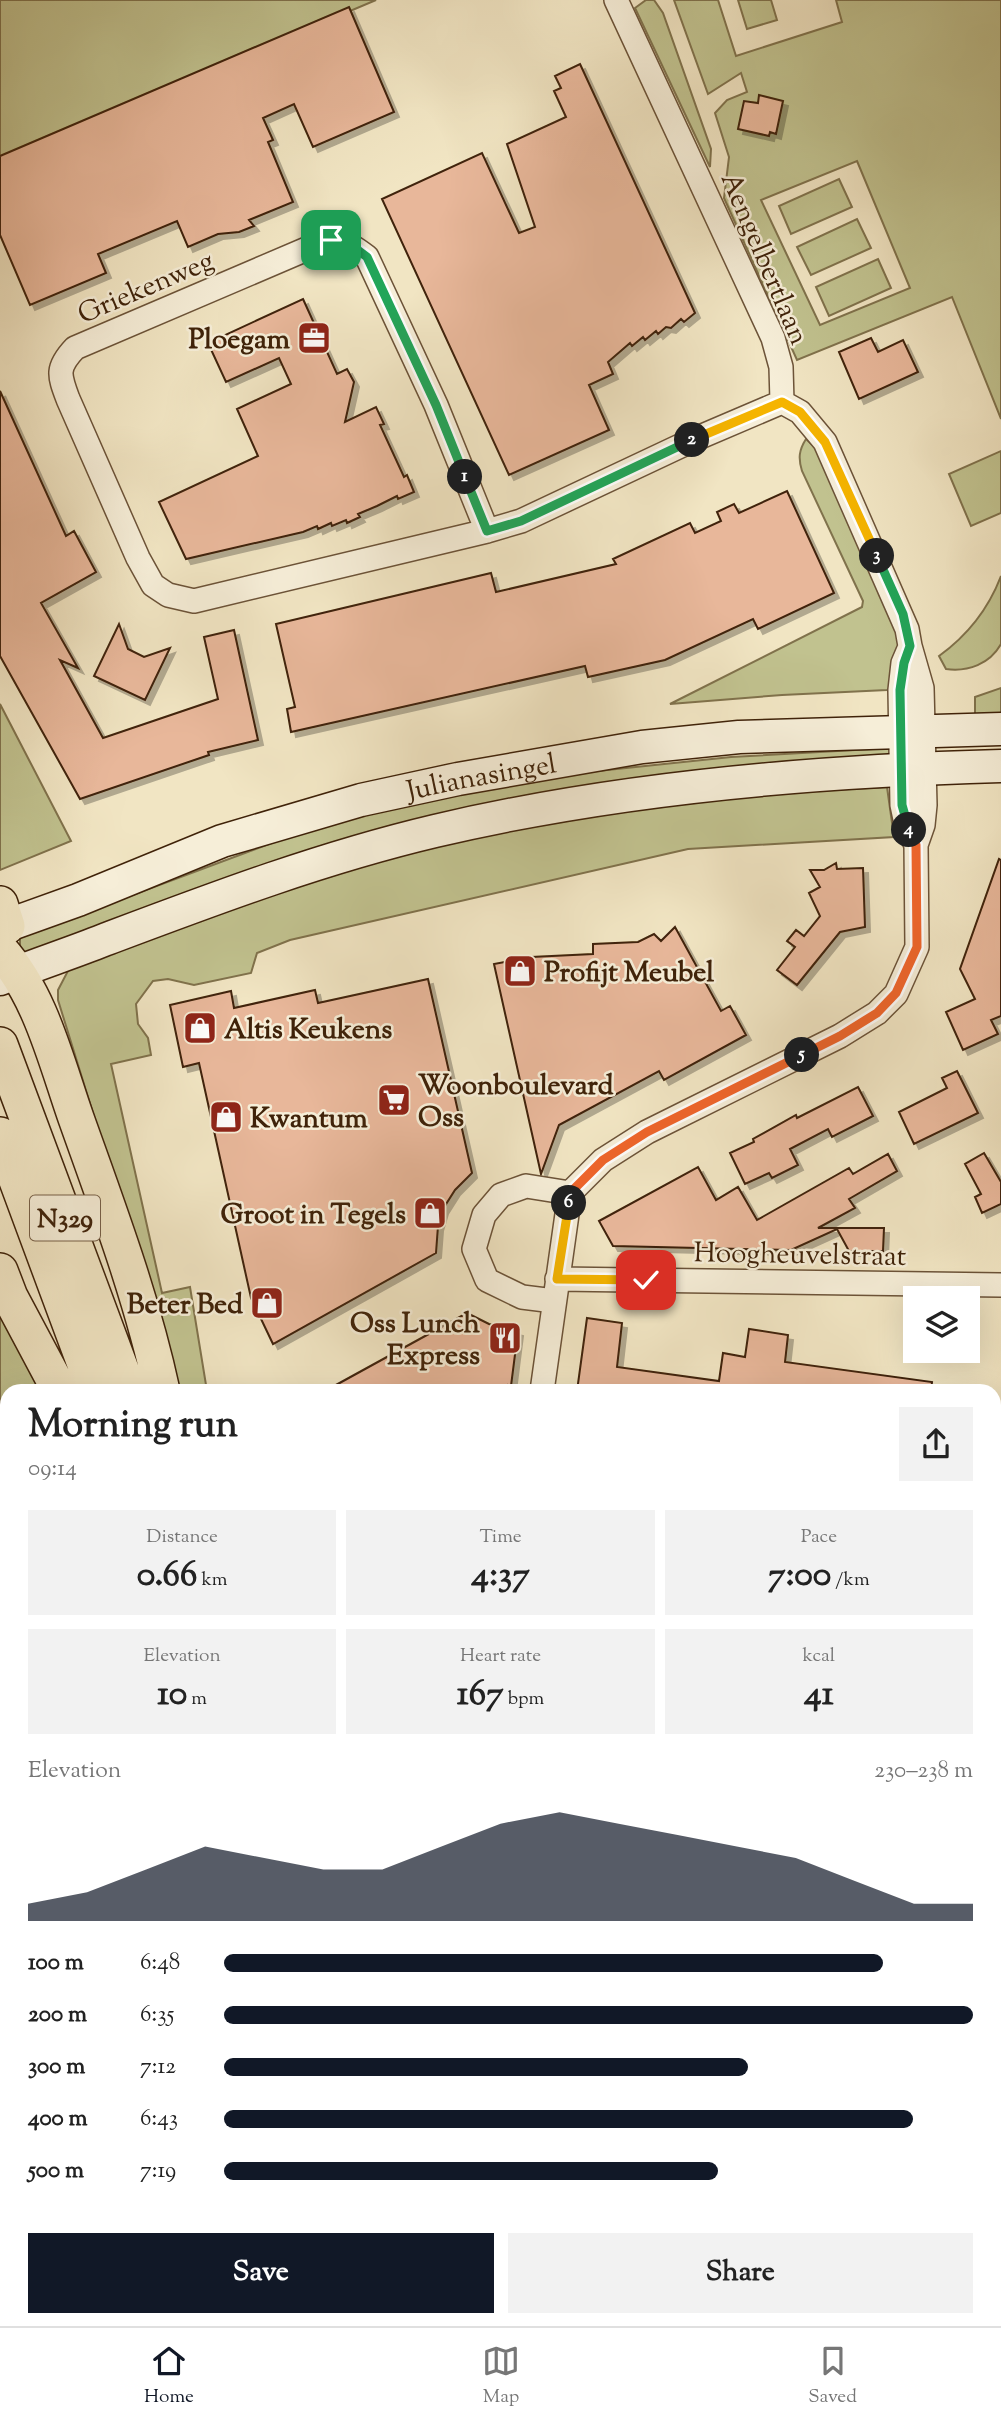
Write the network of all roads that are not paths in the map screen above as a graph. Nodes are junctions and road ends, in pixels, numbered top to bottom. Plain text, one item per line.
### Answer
1 (617, 0) edge
2 (782, 402) junction
3 (487, 531) junction
4 (1001, 729) edge
5 (912, 732) junction
6 (1001, 766) edge
7 (912, 769) junction
8 (3, 945) edge
9 (0, 1045) edge
10 (0, 1135) edge
11 (570, 1193) junction
12 (0, 1271) edge
13 (1001, 1285) edge
14 (555, 1290) junction
15 (56, 1384) edge
16 (91, 1384) edge
17 (127, 1384) edge
18 (160, 1384) edge
19 (543, 1384) edge

1 - 2 street, Aengelbertlaan
2 - 3 street, Griekenweg
2 - 5 street
3 - 3 street, Griekenweg
4 - 5 main road, Julianasingel
5 - 7 street
5 - 8 main road, Julianasingel
6 - 7 main road, Julianasingel
7 - 8 main road, Julianasingel
7 - 11 street
8 - 18 main road, N329
9 - 17 main road, N329
10 - 16 main road, N329
11 - 14 street
11 - 14 street
12 - 15 main road
13 - 14 street, Hoogheuvelstraat
14 - 19 street

